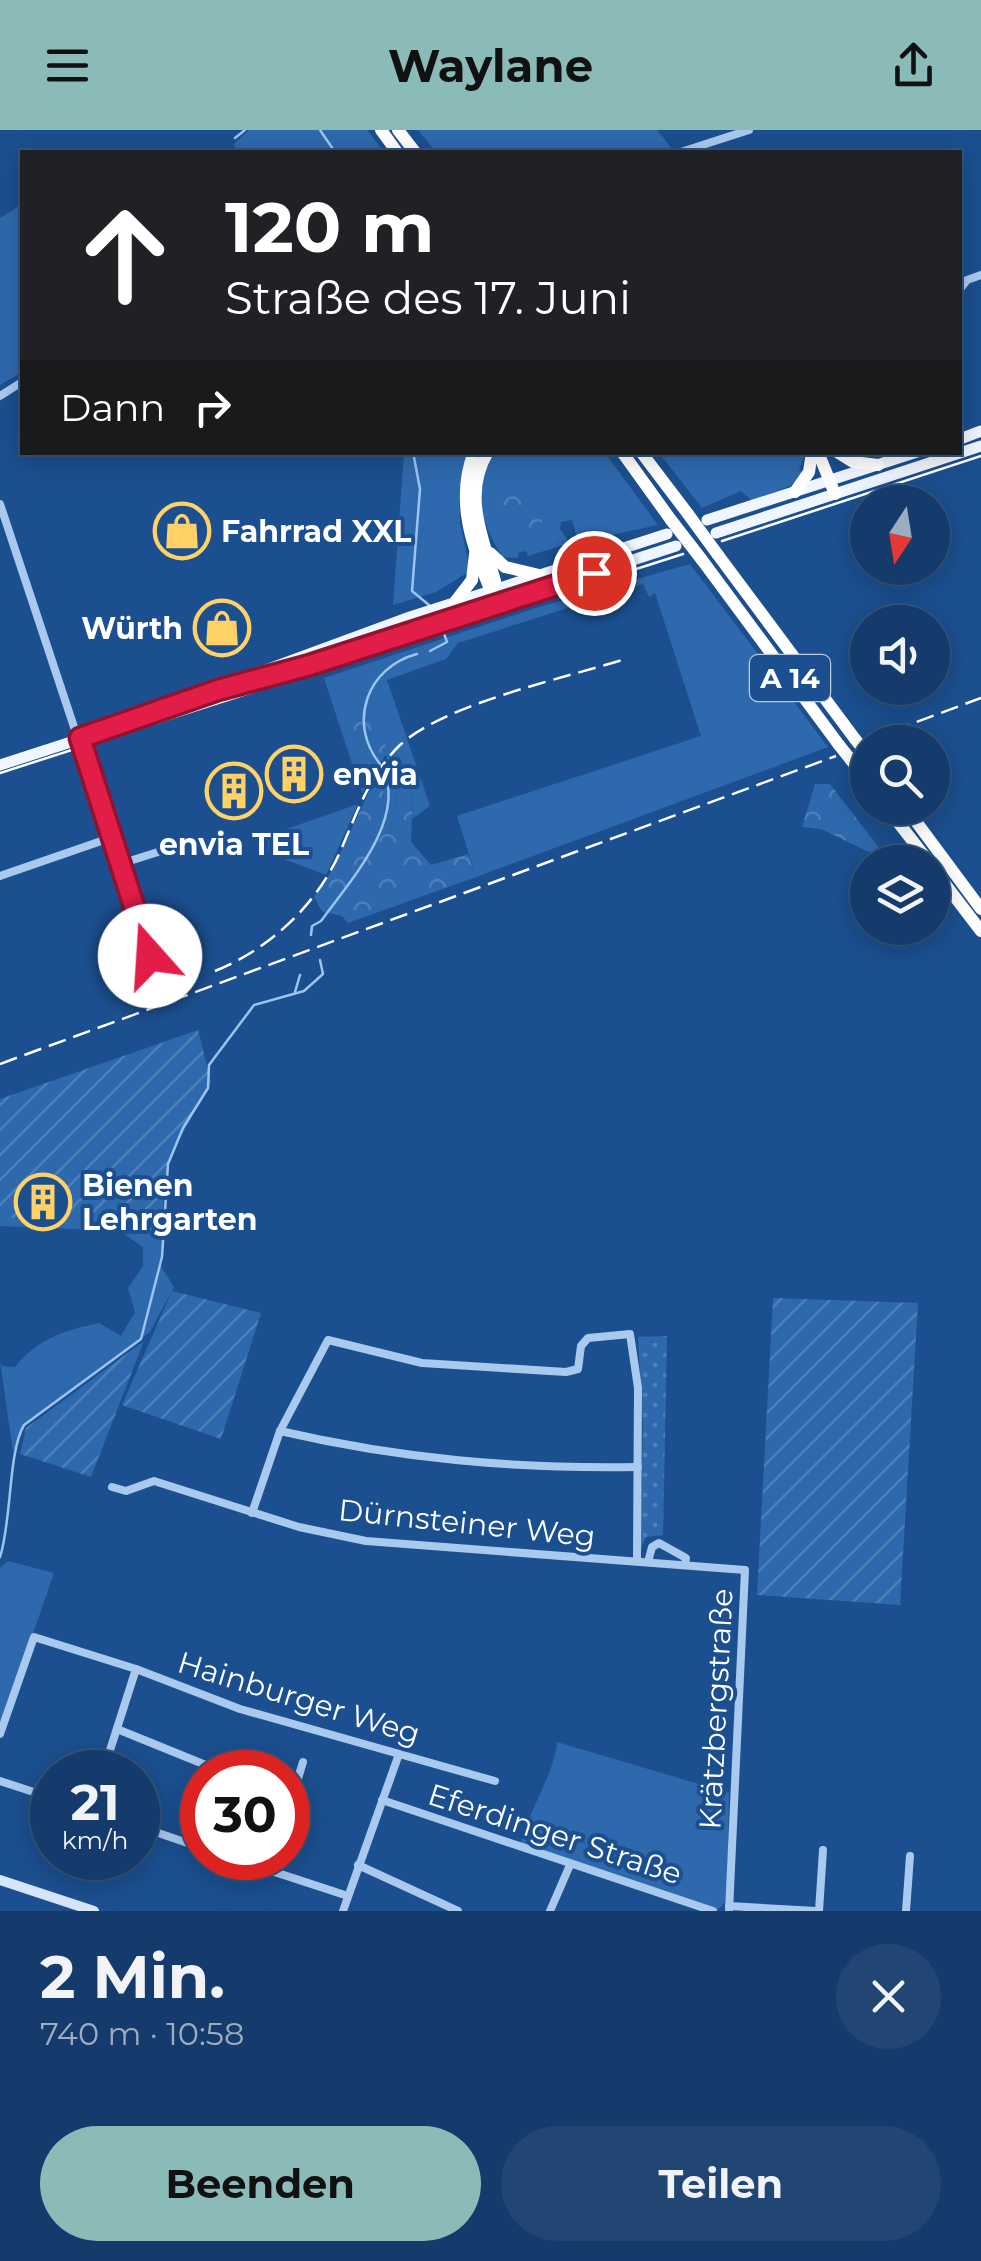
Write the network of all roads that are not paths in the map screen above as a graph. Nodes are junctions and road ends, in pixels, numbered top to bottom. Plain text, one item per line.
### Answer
1 (380, 130) edge
2 (398, 130) edge
3 (750, 130) edge
4 (396, 150) edge
5 (414, 150) edge
6 (688, 150) edge
7 (473, 455) edge
8 (487, 455) edge
9 (623, 455) edge
10 (643, 455) edge
11 (814, 455) edge
12 (817, 455) edge
13 (828, 455) edge
14 (842, 455) edge
15 (908, 455) edge
16 (947, 455) edge
17 (878, 465) junction
18 (833, 485) junction
19 (795, 492) junction
20 (0, 504) edge
21 (707, 520) dead end
22 (669, 527) junction
23 (716, 533) dead end
24 (676, 546) dead end
25 (481, 549) junction
26 (540, 576) junction
27 (496, 597) junction
28 (456, 602) junction
29 (224, 689) junction
30 (850, 732) edge
31 (80, 738) junction
32 (850, 759) edge
33 (0, 764) edge
34 (900, 825) edge
35 (919, 825) edge
36 (110, 838) junction
37 (198, 839) dead end
38 (916, 845) edge
39 (120, 864) junction
40 (0, 876) edge
41 (950, 890) edge
42 (981, 908) edge
43 (981, 931) edge
44 (150, 956) dead end
45 (280, 1431) junction
46 (638, 1467) junction
47 (112, 1486) dead end
48 (252, 1513) junction
49 (637, 1562) junction
50 (648, 1562) junction
51 (686, 1565) junction
52 (745, 1570) joint
53 (136, 1669) junction
54 (117, 1729) junction
55 (0, 1734) edge
56 (111, 1750) edge
57 (399, 1754) junction
58 (180, 1755) edge
59 (0, 1781) edge
60 (495, 1781) dead end
61 (30, 1791) edge
62 (382, 1800) junction
63 (823, 1850) dead end
64 (910, 1856) dead end
65 (570, 1865) junction
66 (358, 1866) junction
67 (0, 1880) edge
68 (300, 1880) edge
69 (348, 1896) junction
70 (729, 1908) edge
71 (800, 1910) edge
72 (94, 1911) edge
73 (343, 1911) edge
74 (458, 1911) edge
75 (550, 1911) edge
76 (713, 1911) edge
77 (818, 1911) edge
78 (906, 1911) edge

1 - 4 highway
2 - 5 highway
3 - 6 street
7 - 25 highway
8 - 25 highway
9 - 22 highway, A 14
10 - 30 highway, A 14, bridge
11 - 19 highway
12 - 18 highway
13 - 18 highway
14 - 17 highway
15 - 17 main road
16 - 18 main road
17 - 18 main road
18 - 19 main road
18 - 23 main road
19 - 21 main road
20 - 31 street
22 - 26 main road
22 - 32 highway, A 14, bridge
24 - 27 main road
25 - 26 highway
25 - 27 highway
25 - 28 highway
26 - 27 main road
27 - 28 main road
27 - 29 main road
28 - 29 main road
29 - 31 main road
31 - 33 main road
31 - 36 street
34 - 38 highway
35 - 42 highway
36 - 39 street
36 - 40 street
37 - 39 street
39 - 44 street
41 - 43 highway
45 - 46 street
45 - 46 street
45 - 48 street
46 - 49 street
47 - 48 street, Dürnsteiner Weg
48 - 49 street, Dürnsteiner Weg
49 - 50 street, Dürnsteiner Weg
50 - 51 street, Dürnsteiner Weg
50 - 51 street, Dürnsteiner Weg
51 - 52 street, Dürnsteiner Weg
52 - 70 street, Krätzbergstraße
53 - 54 street, Hainburger Weg
53 - 55 street
53 - 57 street, Hainburger Weg
54 - 56 street, Hainburger Weg
54 - 58 street
57 - 60 street, Hainburger Weg
57 - 62 street
59 - 61 street
62 - 65 street, Eferdinger Straße
62 - 66 street
63 - 77 street
64 - 78 street
65 - 75 street
65 - 76 street, Eferdinger Straße
66 - 69 street
66 - 74 street
67 - 72 main road
68 - 69 street
69 - 73 street
70 - 71 street
71 - 77 street

